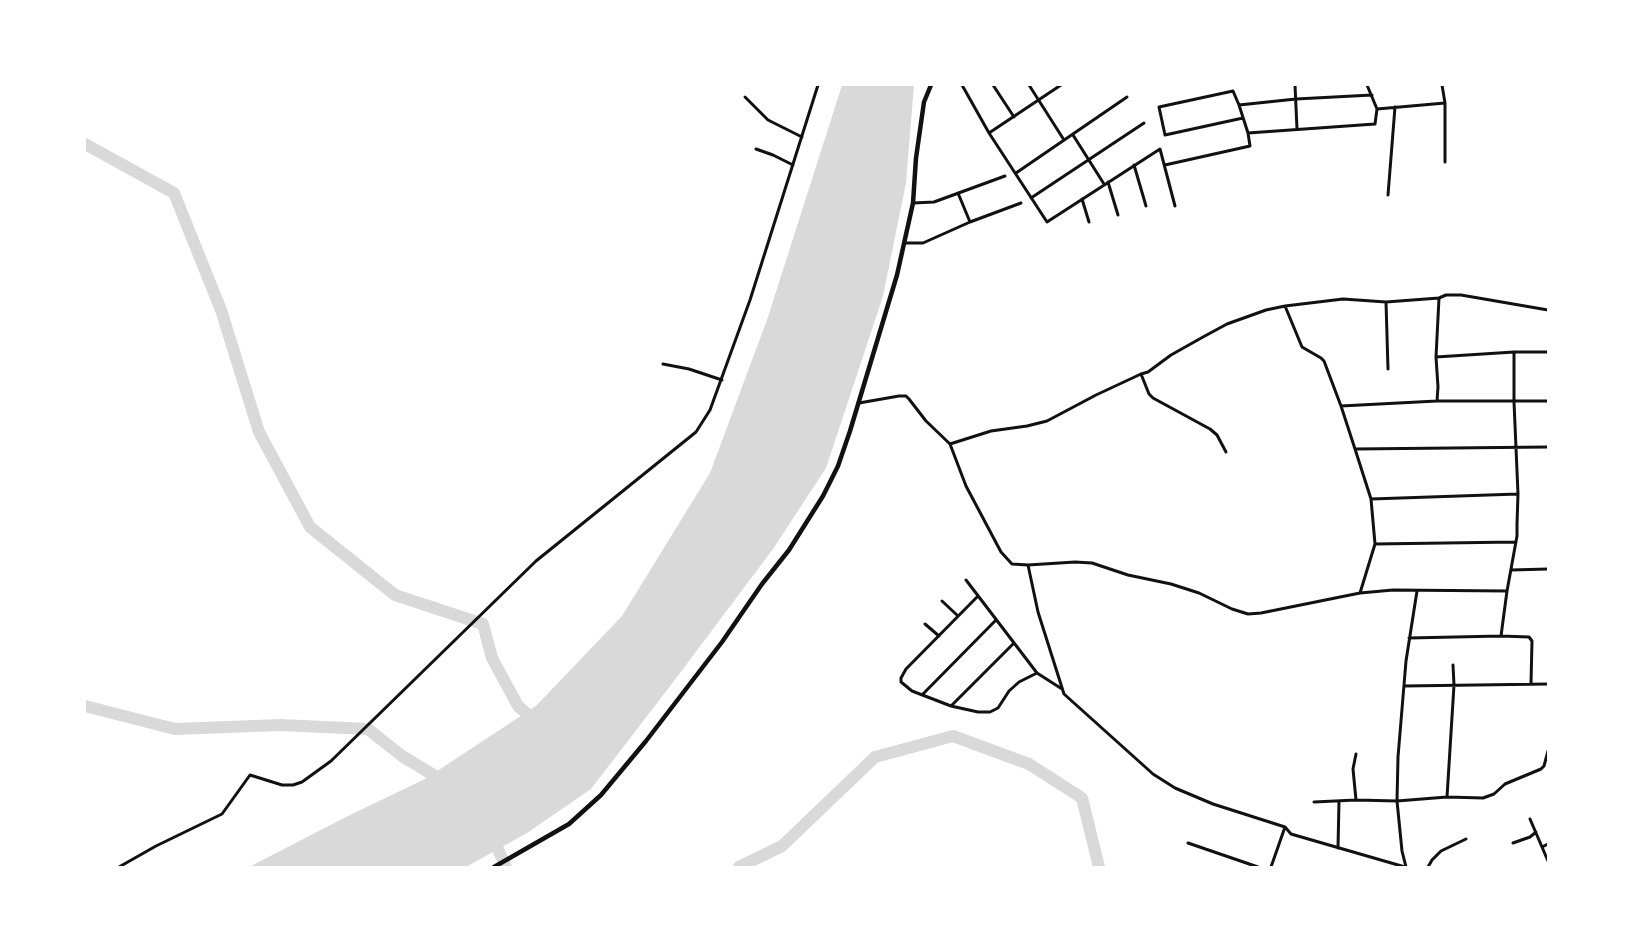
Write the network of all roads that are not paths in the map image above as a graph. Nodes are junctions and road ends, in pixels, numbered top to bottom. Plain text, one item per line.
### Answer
1 (818, 85) edge
2 (931, 85) edge
3 (962, 85) edge
4 (994, 85) edge
5 (1030, 85) edge
6 (1061, 85) edge
7 (1296, 85) edge
8 (1367, 85) edge
9 (1442, 85) edge
10 (1372, 95) junction
11 (745, 96) dead end
12 (1128, 97) dead end
13 (1296, 99) junction
14 (1040, 100) junction
15 (1445, 103) junction
16 (1239, 105) junction
17 (1395, 107) junction
18 (1377, 109) junction
19 (1014, 117) junction
20 (1243, 118) junction
21 (1144, 123) dead end
22 (1298, 129) junction
23 (989, 133) junction
24 (1248, 133) junction
25 (1072, 135) junction
26 (802, 137) junction
27 (1064, 140) junction
28 (756, 149) dead end
29 (1088, 160) junction
30 (1445, 162) dead end
31 (793, 165) junction
32 (1134, 165) junction
33 (1165, 165) junction
34 (1016, 172) junction
35 (1005, 176) dead end
36 (1106, 183) junction
37 (958, 193) junction
38 (1388, 195) dead end
39 (1031, 198) junction
40 (1082, 199) junction
41 (913, 203) junction
42 (1021, 203) dead end
43 (1146, 206) dead end
44 (1175, 206) dead end
45 (1118, 215) dead end
46 (970, 222) junction
47 (1089, 222) dead end
48 (905, 242) junction
49 (1439, 298) junction
50 (1386, 302) junction
51 (1285, 306) junction
52 (1548, 310) edge
53 (1514, 352) junction
54 (1548, 352) edge
55 (1436, 357) junction
56 (662, 364) dead end
57 (1388, 369) dead end
58 (1141, 374) junction
59 (722, 380) junction
60 (1437, 401) junction
61 (1548, 401) edge
62 (1514, 402) junction
63 (859, 403) junction
64 (1341, 406) junction
65 (950, 444) junction
66 (1515, 447) junction
67 (1548, 447) edge
68 (1355, 449) junction
69 (1226, 452) dead end
70 (1518, 494) junction
71 (1371, 499) junction
72 (1515, 542) junction
73 (1374, 544) junction
74 (1028, 565) junction
75 (1548, 569) edge
76 (1511, 570) junction
77 (966, 580) dead end
78 (1417, 591) junction
79 (1507, 591) junction
80 (1360, 593) junction
81 (978, 596) junction
82 (942, 601) dead end
83 (958, 616) junction
84 (996, 620) junction
85 (925, 624) dead end
86 (939, 636) junction
87 (1501, 636) junction
88 (1409, 638) junction
89 (1014, 643) junction
90 (1453, 665) dead end
91 (1037, 673) junction
92 (1531, 684) junction
93 (1548, 684) edge
94 (1454, 685) junction
95 (1404, 686) junction
96 (1062, 690) junction
97 (922, 695) junction
98 (951, 706) junction
99 (1548, 751) edge
100 (1356, 754) dead end
101 (1447, 798) junction
102 (1339, 800) junction
103 (1356, 800) junction
104 (1397, 801) junction
105 (1314, 802) dead end
106 (1530, 819) dead end
107 (1284, 827) junction
108 (1536, 832) junction
109 (1466, 839) dead end
110 (1188, 843) dead end
111 (1513, 843) dead end
112 (1548, 844) edge
113 (1542, 847) junction
114 (1338, 848) junction
115 (1548, 861) edge
116 (1393, 865) edge
117 (119, 867) edge
118 (494, 867) edge
119 (1258, 867) edge
120 (1271, 867) edge
121 (1406, 867) edge
122 (1428, 867) edge

1 - 26 street
2 - 41 street
3 - 23 street
4 - 19 street
5 - 14 street
6 - 14 street
7 - 13 street
8 - 10 street
9 - 15 street
10 - 13 street
10 - 18 street
11 - 26 street
12 - 25 street
13 - 16 street
13 - 22 street
14 - 19 street
14 - 27 street
15 - 17 street
15 - 30 street
16 - 20 street
16 - 20 street
17 - 18 street
17 - 38 street
18 - 22 street
19 - 23 street
20 - 24 street
21 - 29 street
22 - 24 street
23 - 34 street
24 - 33 street
25 - 27 street
25 - 29 street
26 - 31 street
27 - 34 street
28 - 31 street
29 - 36 street
29 - 39 street
31 - 59 street
32 - 33 street
32 - 36 street
32 - 43 street
33 - 44 street
34 - 39 street
35 - 37 street
36 - 40 street
36 - 45 street
37 - 41 street
37 - 46 street
39 - 40 street
40 - 47 street
41 - 48 street
42 - 46 street
46 - 48 street
48 - 63 street
49 - 50 street
49 - 52 street
49 - 55 street
50 - 51 street
50 - 57 street
51 - 58 street
51 - 64 street
53 - 54 street
53 - 55 street
53 - 62 street
55 - 60 street
56 - 59 street
58 - 65 street
58 - 69 street
59 - 117 street
60 - 62 street
60 - 64 street
61 - 62 street
62 - 66 street
63 - 65 street
63 - 118 street
64 - 68 street
65 - 74 street
66 - 67 street
66 - 68 street
66 - 70 street
68 - 71 street
70 - 71 street
70 - 72 street
71 - 73 street
72 - 73 street
72 - 76 street
73 - 80 street
74 - 80 street
74 - 96 street
75 - 76 street
76 - 79 street
77 - 81 street
78 - 79 street
78 - 80 street
78 - 88 street
79 - 87 street
81 - 83 street
81 - 84 street
82 - 83 street
83 - 86 street
84 - 89 street
84 - 97 street
85 - 86 street
86 - 97 street
87 - 88 street
87 - 92 street
88 - 95 street
89 - 91 street
89 - 98 street
90 - 94 street
91 - 96 street
91 - 98 street
92 - 93 street
92 - 94 street
94 - 95 street
94 - 101 street
95 - 104 street
96 - 107 street
97 - 98 street
99 - 101 street
100 - 103 street
101 - 104 street
102 - 103 street
102 - 105 street
102 - 114 street
103 - 104 street
104 - 121 street
106 - 108 street
107 - 114 street
107 - 120 street
108 - 111 street
108 - 113 street
109 - 122 street
110 - 119 street
112 - 113 street
113 - 115 street
114 - 116 street
116 - 121 street

